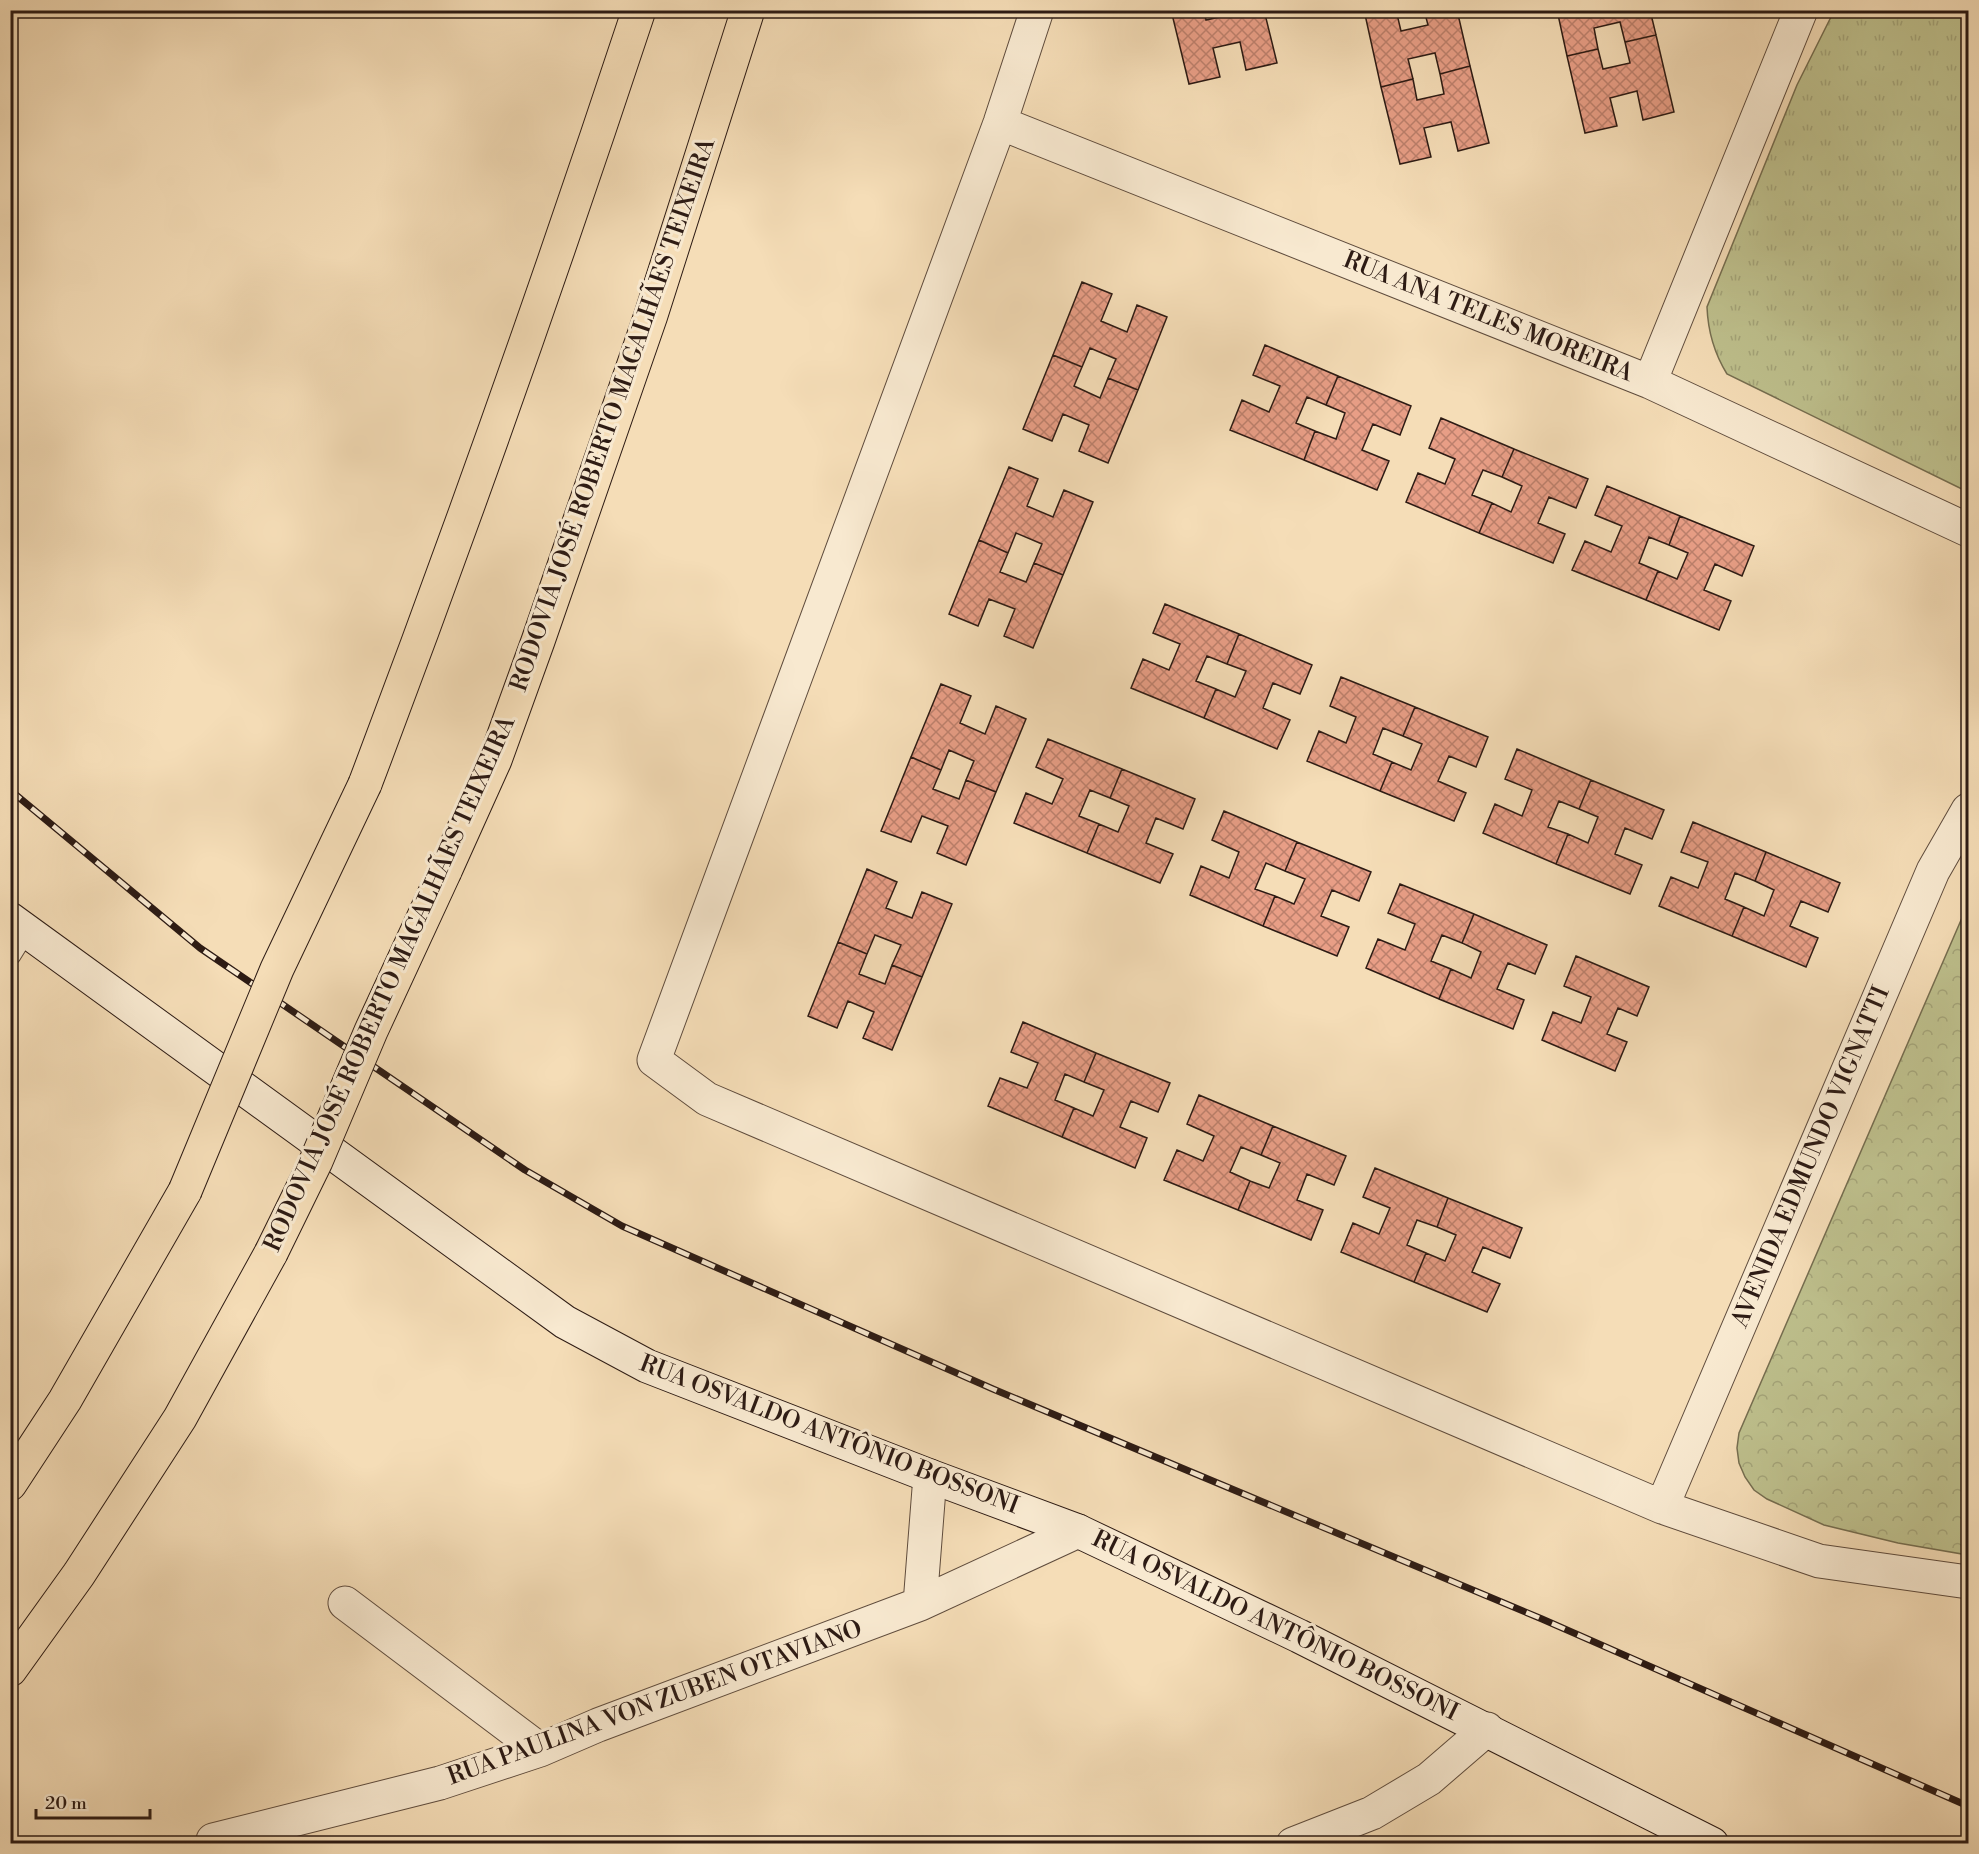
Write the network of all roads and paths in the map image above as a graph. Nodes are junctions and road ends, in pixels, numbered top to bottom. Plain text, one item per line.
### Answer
1 (639, 10) edge
2 (748, 10) edge
3 (1037, 10) edge
4 (1801, 10) edge
5 (1000, 123) junction
6 (1650, 382) junction
7 (1968, 530) edge
8 (1968, 810) edge
9 (15, 935) edge
10 (930, 1476) junction
11 (10, 1484) edge
12 (1662, 1507) junction
13 (1078, 1531) junction
14 (1968, 1582) edge
15 (345, 1604) dead end
16 (920, 1604) junction
17 (10, 1670) edge
18 (1487, 1729) junction
19 (540, 1750) junction
20 (213, 1840) dead end
21 (1293, 1844) edge
22 (1712, 1844) edge

1 - 11 highway, bridge
2 - 17 highway, RODOVIA JOSÉ ROBERTO MAGALHÃES TEIXEIRA, bridge
3 - 5 street
4 - 6 street
5 - 6 street, RUA ANA TELES MOREIRA
5 - 12 street
6 - 7 street, RUA ANA TELES MOREIRA
8 - 12 street, AVENIDA EDMUNDO VIGNATTI
9 - 10 street, RUA OSVALDO ANTÔNIO BOSSONI
10 - 13 street, RUA OSVALDO ANTÔNIO BOSSONI
10 - 16 street
12 - 14 street
13 - 16 street, RUA PAULINA VON ZUBEN OTAVIANO
13 - 18 street, RUA OSVALDO ANTÔNIO BOSSONI
15 - 19 street
16 - 19 street, RUA PAULINA VON ZUBEN OTAVIANO
18 - 21 street
18 - 22 street, RUA OSVALDO ANTÔNIO BOSSONI
19 - 20 street, RUA PAULINA VON ZUBEN OTAVIANO

